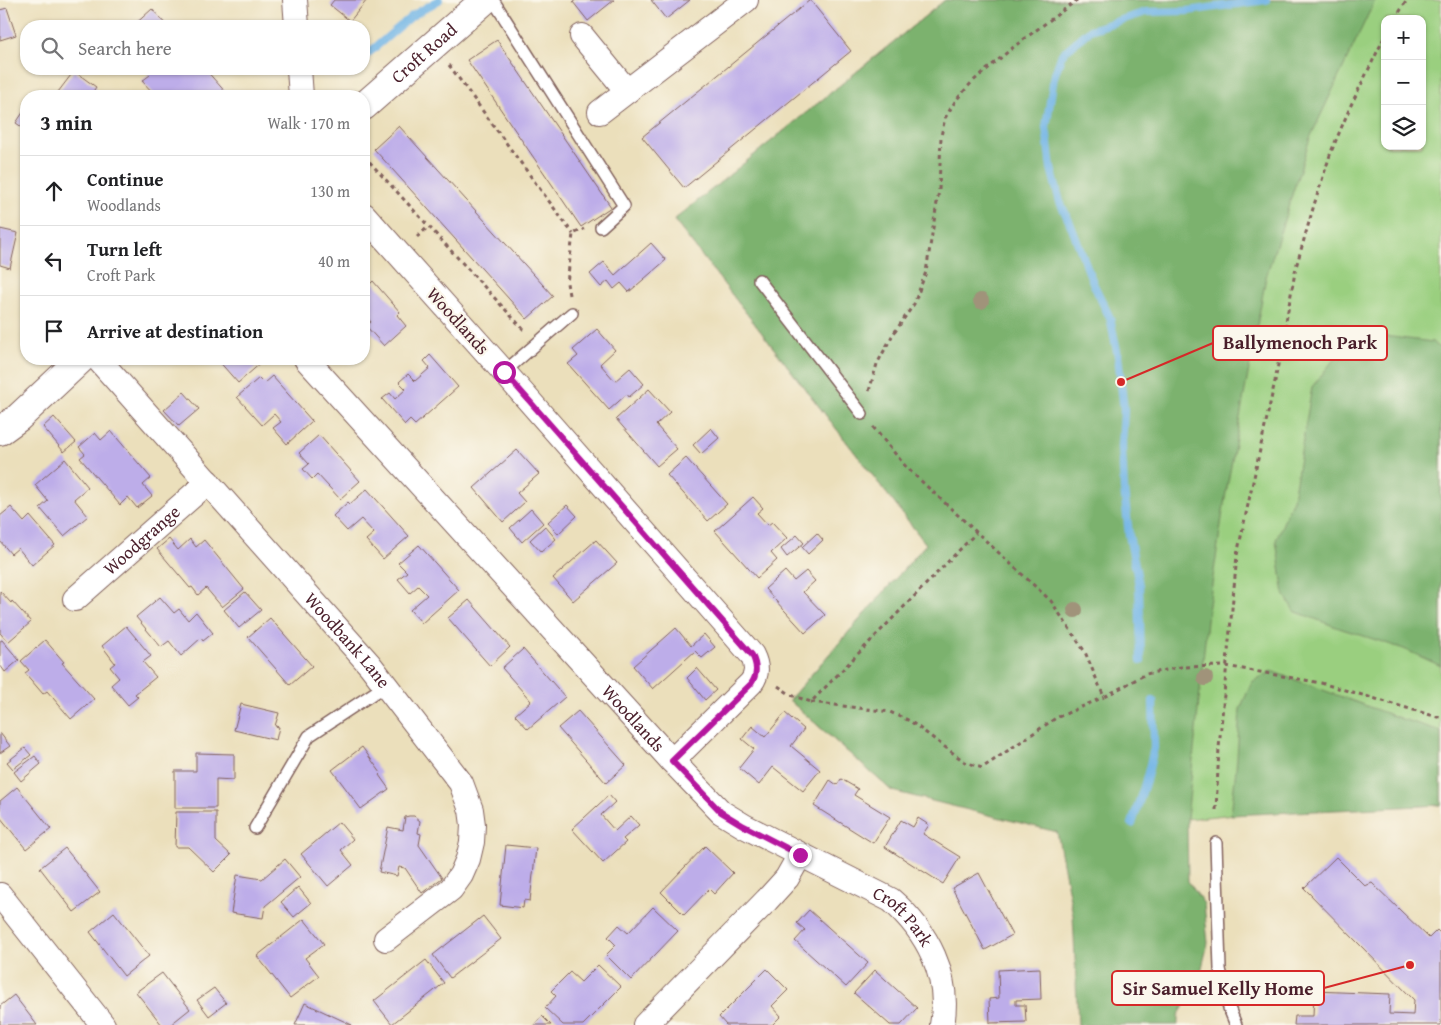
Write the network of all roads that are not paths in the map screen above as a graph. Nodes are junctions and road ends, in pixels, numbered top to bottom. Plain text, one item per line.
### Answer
1 (295, 0) edge
2 (485, 0) edge
3 (493, 0) edge
4 (746, 0) edge
5 (297, 20) edge
6 (582, 36) dead end
7 (299, 75) edge
8 (301, 90) edge
9 (627, 91) junction
10 (370, 101) edge
11 (600, 112) dead end
12 (370, 222) edge
13 (601, 227) road end
14 (759, 280) dead end
15 (572, 313) road end
16 (75, 365) edge
17 (103, 365) edge
18 (311, 365) edge
19 (504, 372) junction
20 (862, 414) road end
21 (0, 431) edge
22 (208, 482) junction
23 (75, 599) dead end
24 (386, 685) junction
25 (672, 761) junction
26 (255, 828) dead end
27 (1216, 843) dead end
28 (800, 855) junction
29 (0, 894) edge
30 (386, 939) dead end
31 (103, 1025) edge
32 (645, 1025) edge
33 (942, 1025) edge
34 (1236, 1025) edge

1 - 5 street
2 - 10 street, Croft Road
3 - 13 lane
4 - 9 street
6 - 9 street
7 - 8 street
9 - 11 street
12 - 19 street, Woodlands
14 - 20 lane
15 - 19 lane
16 - 21 street
17 - 22 street, Woodbank Lane
18 - 25 street, Woodlands
19 - 25 street, Woodlands
22 - 23 street, Woodgrange
22 - 24 street, Woodbank Lane
24 - 26 lane
24 - 30 street, Woodbank Lane
25 - 28 street, Croft Park
27 - 34 lane
28 - 32 street
28 - 33 street, Croft Park
29 - 31 street

